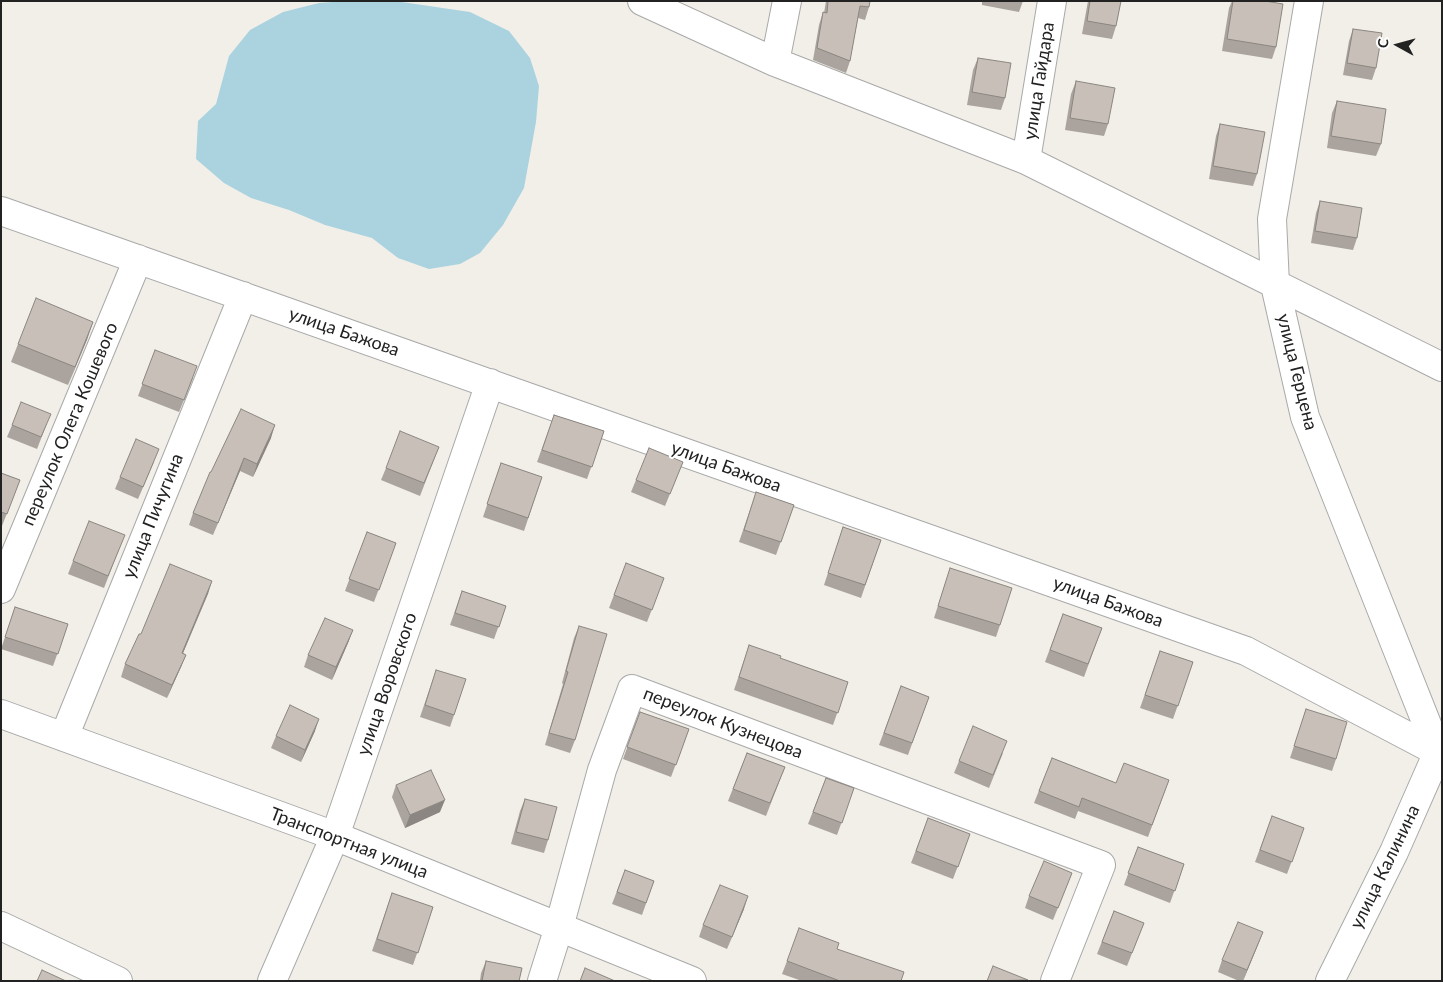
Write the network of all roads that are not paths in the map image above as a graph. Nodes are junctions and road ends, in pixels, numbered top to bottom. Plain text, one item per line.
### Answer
1 (642, 1) edge
2 (787, 1) edge
3 (1052, 1) edge
4 (1309, 1) edge
5 (775, 62) junction
6 (1026, 160) junction
7 (1, 211) edge
8 (138, 259) junction
9 (1275, 284) junction
10 (243, 296) junction
11 (1442, 367) edge
12 (490, 383) junction
13 (1, 589) edge
14 (1, 714) edge
15 (64, 737) junction
16 (1440, 747) edge
17 (335, 836) junction
18 (1, 926) edge
19 (560, 927) junction
20 (118, 981) edge
21 (272, 981) edge
22 (542, 981) edge
23 (692, 981) edge
24 (1055, 981) edge
25 (1330, 981) edge

1 - 5 street
2 - 5 street
3 - 6 street, улица Гайдара
4 - 9 street, улица Герцена
5 - 6 street
6 - 9 street
7 - 8 street, улица Бажова
8 - 10 street, улица Бажова
8 - 13 street, переулок Олега Кошевого
9 - 11 street
9 - 16 street, улица Герцена
10 - 12 street, улица Бажова
10 - 15 street, улица Пичугина
12 - 16 street, улица Бажова
12 - 17 street, улица Воровского
14 - 15 street, Транспортная улица
15 - 17 street, Транспортная улица
16 - 25 street, улица Калинина
17 - 19 street, Транспортная улица
17 - 21 street, улица Воровского
18 - 20 street
19 - 22 street, переулок Кузнецова
19 - 23 street, Транспортная улица
19 - 24 street, переулок Кузнецова

